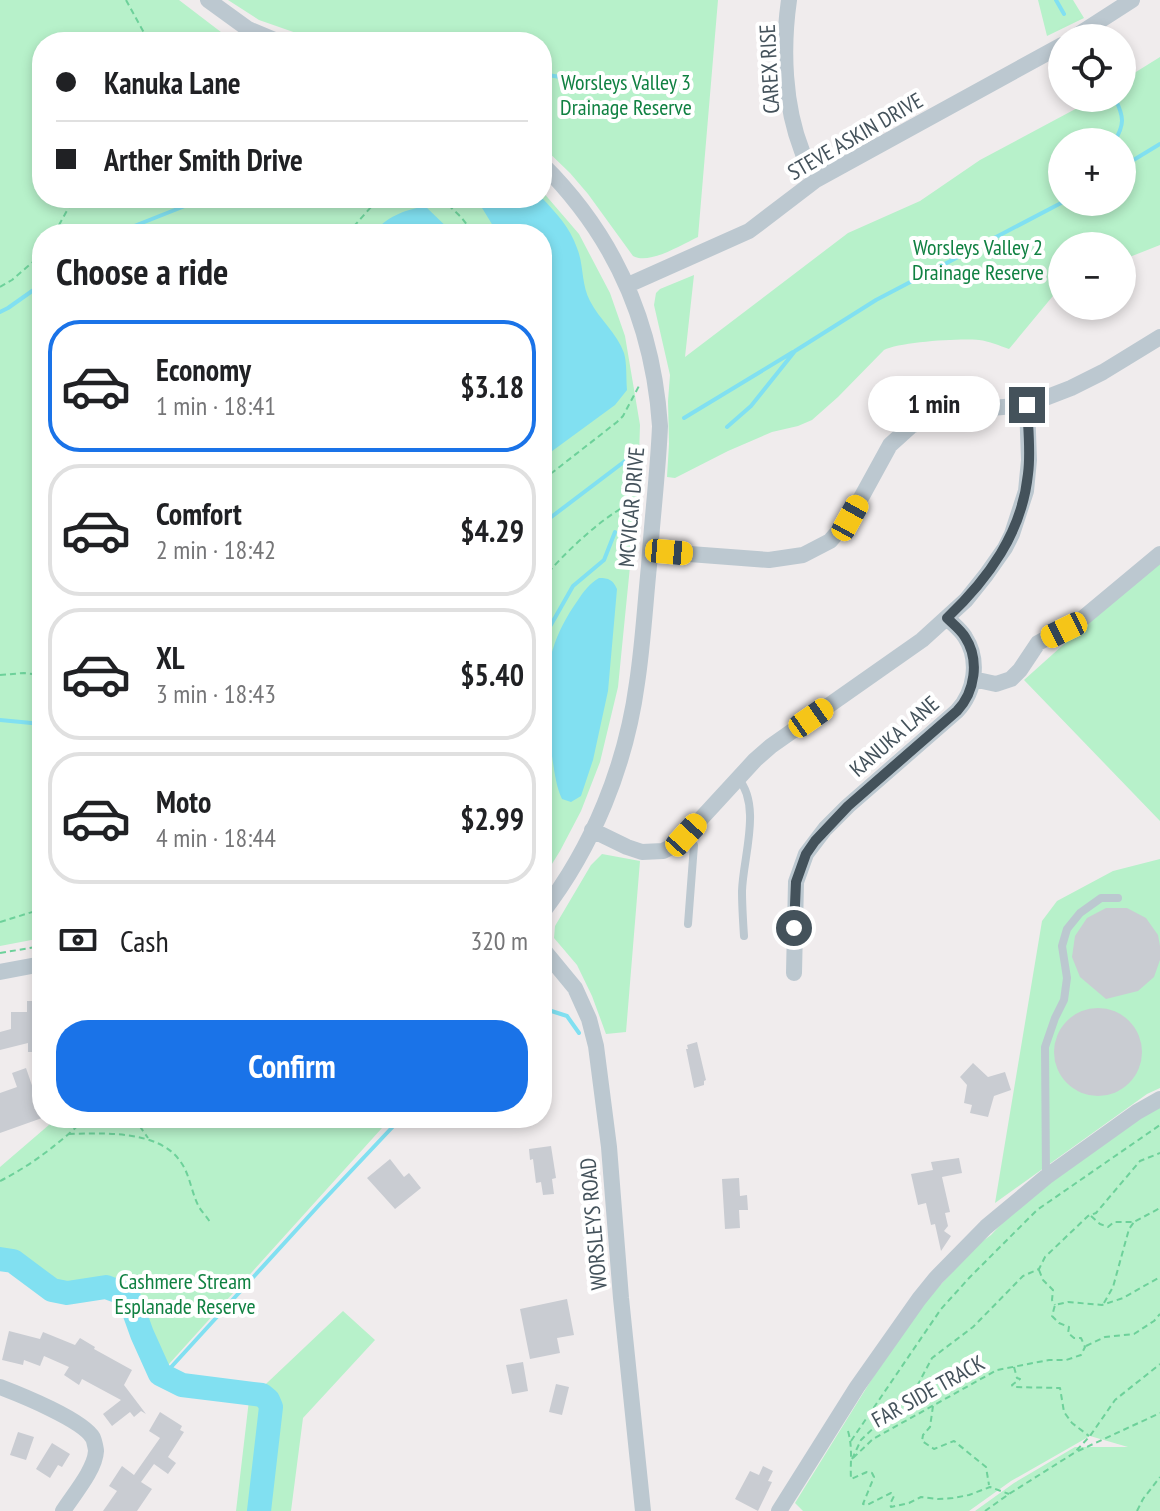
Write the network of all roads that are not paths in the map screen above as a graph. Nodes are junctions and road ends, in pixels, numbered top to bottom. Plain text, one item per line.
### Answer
1 (208, 0) edge
2 (789, 0) edge
3 (1132, 0) edge
4 (1095, 24) edge
5 (255, 32) edge
6 (1048, 53) edge
7 (552, 174) edge
8 (816, 180) junction
9 (628, 285) junction
10 (1160, 337) edge
11 (1027, 405) junction
12 (650, 551) junction
13 (1160, 554) edge
14 (947, 618) junction
15 (973, 679) junction
16 (738, 778) junction
17 (592, 830) junction
18 (686, 835) junction
19 (552, 898) edge
20 (1118, 898) dead end
21 (688, 924) dead end
22 (744, 936) dead end
23 (552, 960) edge
24 (32, 966) edge
25 (0, 972) edge
26 (794, 973) dead end
27 (1160, 1099) edge
28 (1046, 1177) junction
29 (0, 1387) edge
30 (63, 1511) edge
31 (643, 1511) edge
32 (779, 1511) edge

1 - 5 street
2 - 8 street, CAREX RISE
3 - 4 street
6 - 8 street, STEVE ASKIN DRIVE
7 - 9 street, MCVICAR DRIVE
8 - 9 street, STEVE ASKIN DRIVE
9 - 12 street, MCVICAR DRIVE
10 - 11 street
11 - 12 street
11 - 14 street
12 - 17 street, MCVICAR DRIVE
13 - 15 street
14 - 15 street
14 - 16 street
15 - 26 street, KANUKA LANE
16 - 18 street
16 - 22 lane
17 - 18 street
17 - 19 street, MCVICAR DRIVE
18 - 21 lane
20 - 28 lane
23 - 31 street, WORSLEYS ROAD
24 - 25 street
27 - 28 street
28 - 32 street
29 - 30 street

